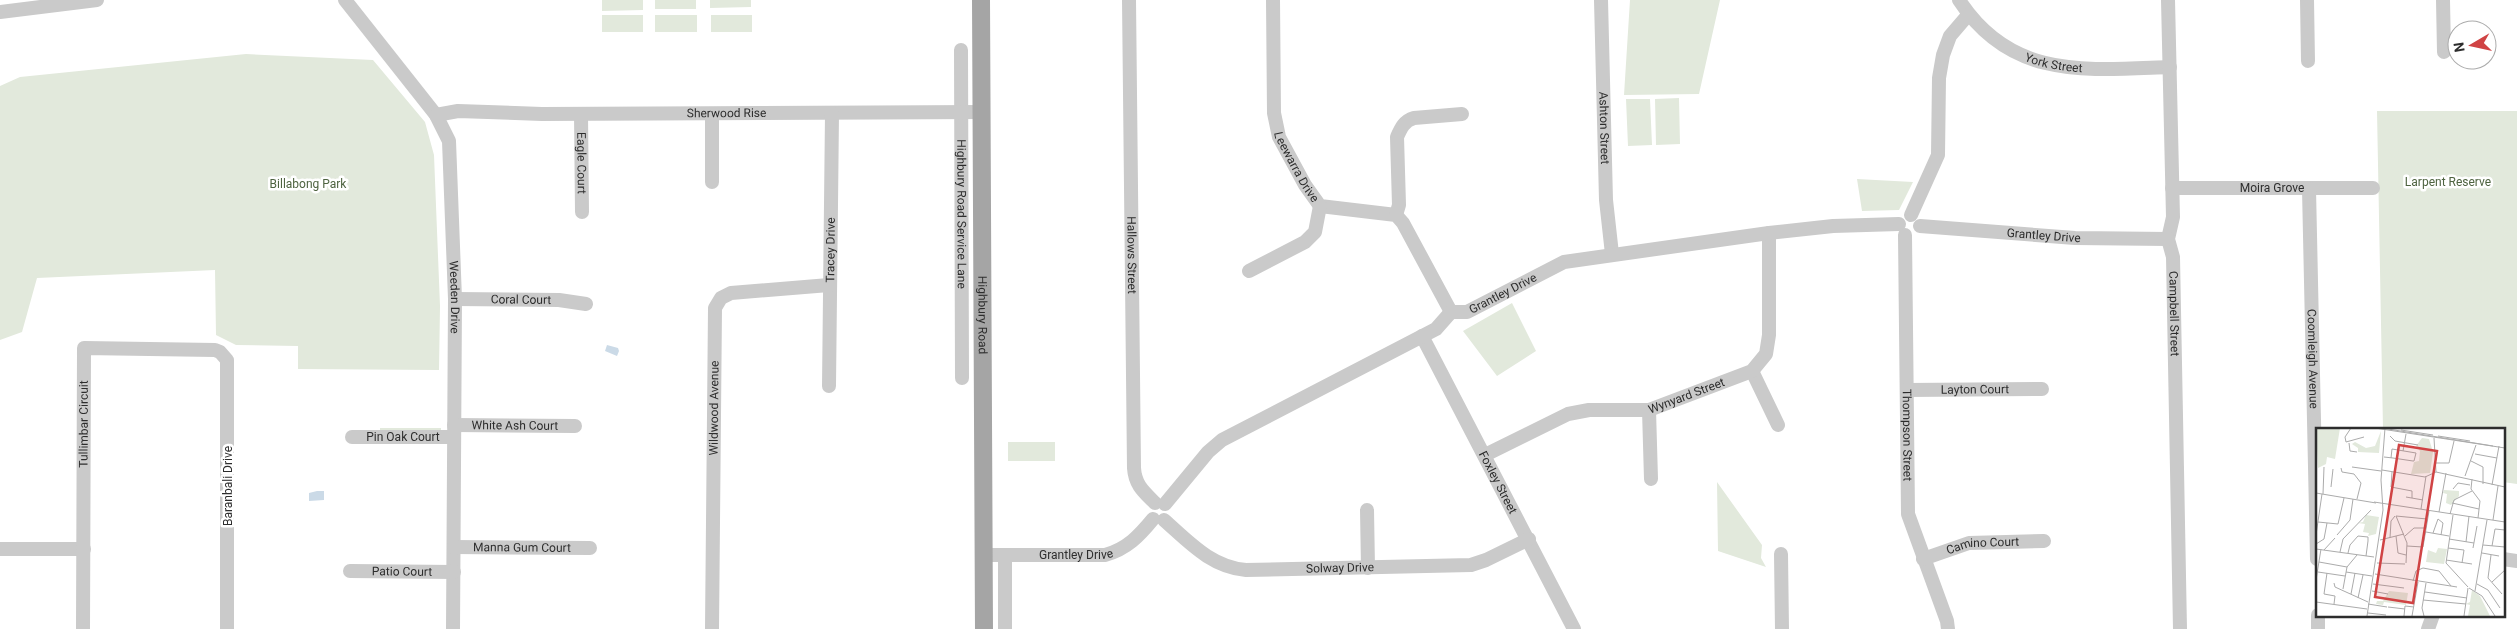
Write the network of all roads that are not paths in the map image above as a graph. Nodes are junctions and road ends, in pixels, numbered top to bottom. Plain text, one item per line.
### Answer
1 (97, 0) edge
2 (345, 0) edge
3 (981, 0) edge
4 (1129, 0) edge
5 (1273, 0) edge
6 (1601, 0) edge
7 (1959, 0) edge
8 (2168, 0) edge
9 (2307, 0) edge
10 (2444, 0) edge
11 (72, 1) edge
12 (0, 12) edge
13 (1968, 14) junction
14 (961, 50) dead end
15 (2444, 52) dead end
16 (2308, 61) dead end
17 (2170, 67) junction
18 (961, 112) junction
19 (982, 112) junction
20 (471, 113) junction
21 (581, 114) junction
22 (712, 114) junction
23 (832, 114) junction
24 (1462, 114) dead end
25 (436, 115) junction
26 (445, 130) junction
27 (712, 182) dead end
28 (2172, 188) junction
29 (2373, 188) dead end
30 (2309, 189) junction
31 (1320, 206) junction
32 (582, 212) dead end
33 (1396, 215) junction
34 (1911, 215) junction
35 (1920, 226) junction
36 (1902, 229) junction
37 (1769, 233) junction
38 (2168, 239) junction
39 (1612, 254) junction
40 (1249, 271) dead end
41 (829, 286) junction
42 (455, 299) junction
43 (586, 304) dead end
44 (1451, 312) junction
45 (1422, 336) junction
46 (215, 350) joint
47 (1752, 371) junction
48 (962, 378) dead end
49 (829, 386) dead end
50 (2042, 389) dead end
51 (1907, 390) junction
52 (1649, 410) junction
53 (1778, 425) dead end
54 (576, 426) dead end
55 (454, 431) junction
56 (352, 437) dead end
57 (1485, 455) junction
58 (1651, 479) dead end
59 (1160, 503) junction
60 (1367, 510) dead end
61 (2316, 513) edge
62 (1158, 520) junction
63 (1529, 539) junction
64 (2044, 541) dead end
65 (454, 547) junction
66 (590, 548) dead end
67 (0, 549) edge
68 (84, 549) junction
69 (1781, 554) dead end
70 (984, 556) junction
71 (1005, 556) junction
72 (1924, 559) junction
73 (2504, 559) edge
74 (2517, 561) edge
75 (1368, 568) junction
76 (350, 571) dead end
77 (454, 572) junction
78 (2318, 616) edge
79 (2433, 616) edge
80 (83, 629) edge
81 (227, 629) edge
82 (454, 629) edge
83 (712, 629) edge
84 (984, 629) edge
85 (1005, 629) edge
86 (1574, 629) edge
87 (1782, 629) edge
88 (1948, 629) edge
89 (2180, 629) edge
90 (2318, 629) edge
91 (2428, 629) edge

1 - 11 street
2 - 25 street, Weeden Drive
3 - 19 main road, Highbury Road
4 - 59 street, Hallows Street
5 - 31 street, Leewarra Drive
6 - 39 street, Ashton Street
7 - 13 street, York Street
8 - 17 street, Campbell Street
9 - 16 street
10 - 15 street
11 - 12 street
13 - 17 street, York Street
13 - 34 street
14 - 18 street, Highbury Road Service Lane
17 - 28 street, Campbell Street
18 - 19 street, Sherwood Rise
18 - 23 street, Sherwood Rise
18 - 48 street, Highbury Road Service Lane
19 - 70 main road, Highbury Road
20 - 21 street, Sherwood Rise
20 - 25 street, Sherwood Rise
20 - 26 street
21 - 22 street, Sherwood Rise
21 - 32 street, Eagle Court
22 - 23 street, Sherwood Rise
22 - 27 street
23 - 41 street, Tracey Drive
24 - 33 street
25 - 26 street, Weeden Drive
26 - 42 street, Weeden Drive
28 - 30 street, Moira Grove
28 - 38 street, Campbell Street
29 - 30 street, Moira Grove
30 - 61 street, Coomleigh Avenue
31 - 33 street, Leewarra Drive
31 - 40 street
33 - 44 street
34 - 35 street
34 - 36 street
35 - 36 street
35 - 38 street, Grantley Drive
36 - 37 street, Grantley Drive
36 - 51 street, Thompson Street
37 - 39 street, Grantley Drive
37 - 47 street
38 - 89 street, Campbell Street
39 - 44 street, Grantley Drive
41 - 49 street, Tracey Drive
41 - 83 street, Wildwood Avenue
42 - 43 street, Coral Court
42 - 55 street, Weeden Drive
44 - 45 street, Grantley Drive
45 - 57 street, Foxley Street
45 - 59 street, Grantley Drive
46 - 68 street, Tullimbar Circuit
46 - 81 street, Baranbali Drive
47 - 52 street, Wynyard Street
47 - 53 street
50 - 51 street, Layton Court
51 - 72 street, Thompson Street
52 - 57 street, Wynyard Street
52 - 58 street
54 - 55 street, White Ash Court
55 - 56 street, Pin Oak Court
55 - 65 street, Weeden Drive
57 - 63 street, Foxley Street
59 - 62 street
60 - 75 street
62 - 71 street, Grantley Drive
62 - 75 street, Solway Drive
63 - 75 street, Solway Drive
63 - 86 street, Foxley Street
64 - 72 street, Camino Court
65 - 66 street, Manna Gum Court
65 - 77 street, Weeden Drive
67 - 68 street
68 - 80 street, Tullimbar Circuit
69 - 87 street
70 - 71 street, Grantley Drive
70 - 84 main road, Highbury Road
71 - 85 street
72 - 88 street, Thompson Street
73 - 74 street
76 - 77 street, Patio Court
77 - 82 street, Weeden Drive
78 - 90 street
79 - 91 street

